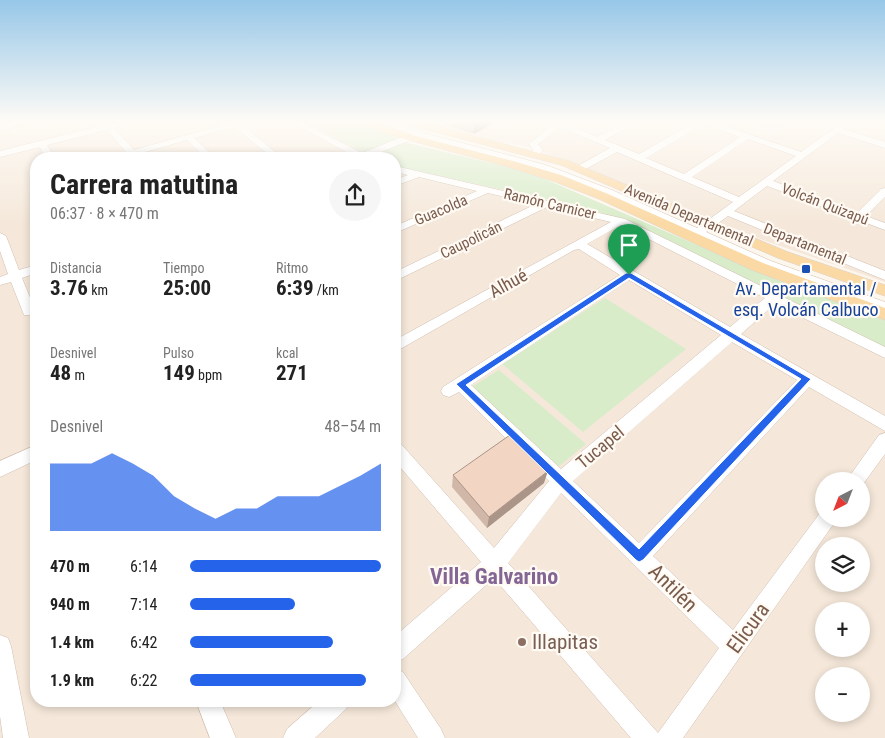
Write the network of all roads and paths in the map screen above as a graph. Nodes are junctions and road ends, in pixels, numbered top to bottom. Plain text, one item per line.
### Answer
1 (487, 155) edge
2 (540, 155) edge
3 (604, 155) edge
4 (633, 155) edge
5 (643, 155) edge
6 (718, 155) edge
7 (802, 155) edge
8 (639, 158) junction
9 (579, 169) junction
10 (401, 170) edge
11 (419, 174) junction
12 (684, 178) junction
13 (401, 181) edge
14 (766, 182) junction
15 (487, 190) junction
16 (885, 191) edge
17 (740, 201) junction
18 (547, 203) junction
19 (726, 211) junction
20 (859, 217) junction
21 (621, 221) junction
22 (401, 227) edge
23 (885, 227) edge
24 (700, 231) junction
25 (0, 236) edge
26 (581, 245) junction
27 (30, 270) edge
28 (401, 274) edge
29 (629, 275) junction
30 (16, 276) junction
31 (885, 276) edge
32 (0, 281) edge
33 (885, 291) edge
34 (775, 297) junction
35 (885, 301) edge
36 (885, 307) edge
37 (29, 312) dead end
38 (885, 314) edge
39 (731, 335) junction
40 (401, 344) edge
41 (885, 354) edge
42 (806, 379) junction
43 (885, 424) edge
44 (885, 440) edge
45 (30, 455) edge
46 (401, 456) edge
47 (0, 469) edge
48 (862, 472) edge
49 (560, 481) junction
50 (820, 528) edge
51 (639, 557) junction
52 (495, 563) junction
53 (0, 646) edge
54 (401, 646) edge
55 (734, 647) junction
56 (401, 689) edge
57 (210, 707) edge
58 (331, 707) edge
59 (16, 738) edge
60 (223, 738) edge
61 (296, 738) edge
62 (432, 738) edge
63 (647, 738) edge
64 (668, 738) edge

1 - 24 main road, Avenida Departamental
2 - 9 main road, Avenida Departamental
3 - 9 street
4 - 8 street
5 - 8 street
6 - 12 street
7 - 14 street
8 - 12 street
9 - 24 main road, Avenida Departamental
10 - 11 street, Ramón Carnicer
11 - 13 street
11 - 15 street, Ramón Carnicer
12 - 17 street
14 - 17 street
14 - 20 street, Volcán Quizapú
15 - 18 street, Ramón Carnicer
15 - 22 street, Guacolda
16 - 20 street
17 - 19 street
18 - 21 street, Ramón Carnicer
18 - 28 street, Caupolicán
19 - 24 street
19 - 31 street, Departamental
20 - 23 street, Volcán Quizapú
21 - 26 street, Alhué
21 - 34 street, Ramón Carnicer
24 - 33 main road, Avenida Departamental
24 - 35 street
24 - 36 street
24 - 38 main road, Avenida Departamental
25 - 30 street
26 - 29 street
26 - 40 street, Alhué
27 - 30 street
29 - 39 street
29 - 49 street, Antilén
30 - 32 street
30 - 37 street
34 - 39 street, Tucapel
34 - 41 street, Ramón Carnicer
39 - 42 street
39 - 49 street, Tucapel
42 - 43 street
42 - 51 street
44 - 48 street
45 - 47 street
46 - 52 street
49 - 51 street, Antilén
49 - 52 street, Tucapel
50 - 55 street, Elicura
51 - 55 street, Antilén
52 - 54 street, Tucapel
52 - 63 street
53 - 59 street
55 - 64 street, Elicura
56 - 62 street
57 - 60 street
58 - 61 street

